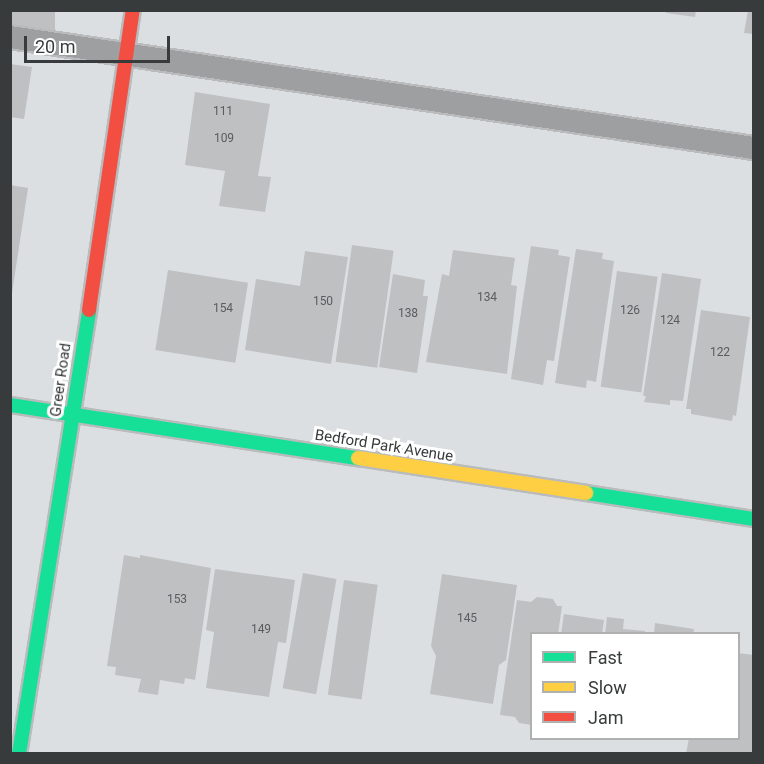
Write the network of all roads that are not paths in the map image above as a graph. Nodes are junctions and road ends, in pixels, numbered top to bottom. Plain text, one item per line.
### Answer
1 (133, 10) edge
2 (10, 37) edge
3 (126, 55) junction
4 (753, 148) edge
5 (10, 405) edge
6 (73, 415) junction
7 (753, 519) edge
8 (19, 753) edge

1 - 3 street, Greer Road
2 - 3 lane
3 - 4 lane
3 - 6 street, Greer Road
5 - 6 street, Bedford Park Avenue
6 - 7 street, Bedford Park Avenue
6 - 8 street, Greer Road

